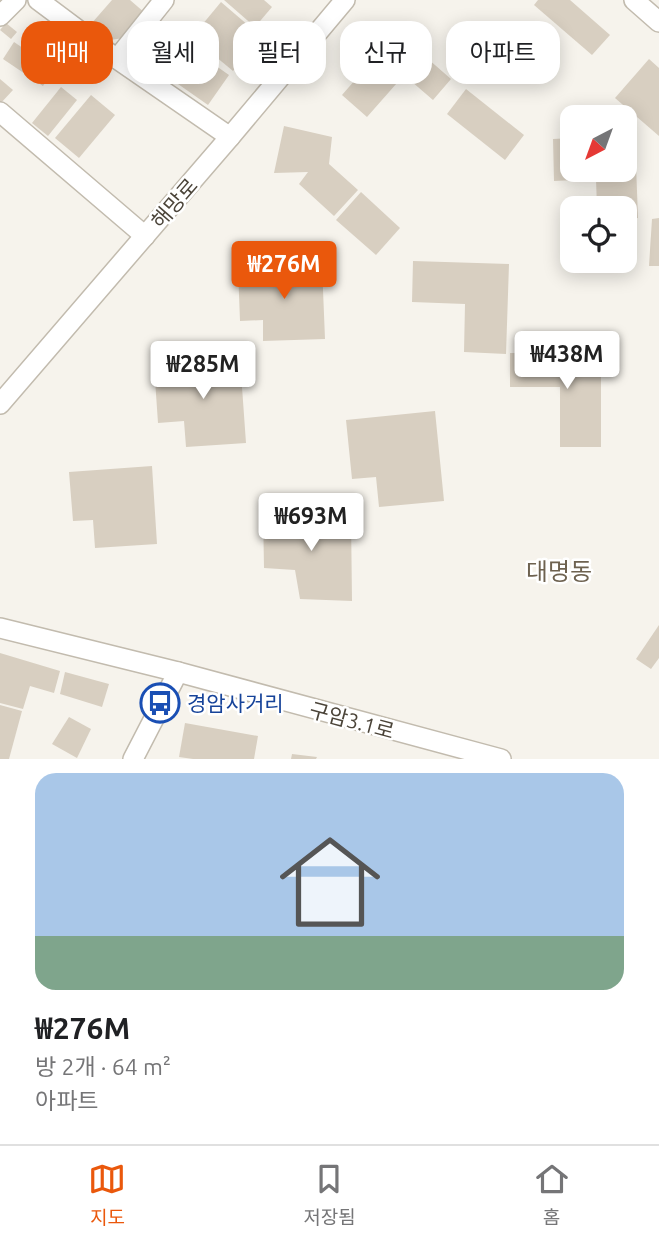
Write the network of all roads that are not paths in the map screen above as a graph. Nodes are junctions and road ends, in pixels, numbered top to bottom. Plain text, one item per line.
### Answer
1 (16, 0) edge
2 (38, 0) edge
3 (164, 0) edge
4 (345, 0) edge
5 (634, 0) edge
6 (0, 16) edge
7 (659, 22) edge
8 (117, 59) junction
9 (0, 112) edge
10 (230, 137) junction
11 (145, 236) junction
12 (2, 396) edge
13 (0, 628) edge
14 (178, 672) junction
15 (133, 759) edge
16 (501, 759) edge

1 - 6 street
2 - 8 street
3 - 8 street
4 - 10 street, 해망로
5 - 7 street
8 - 10 street
9 - 11 street
10 - 11 street, 해망로
11 - 12 street, 해망로
13 - 14 street, 구암3.1로
14 - 15 street
14 - 16 street, 구암3.1로

